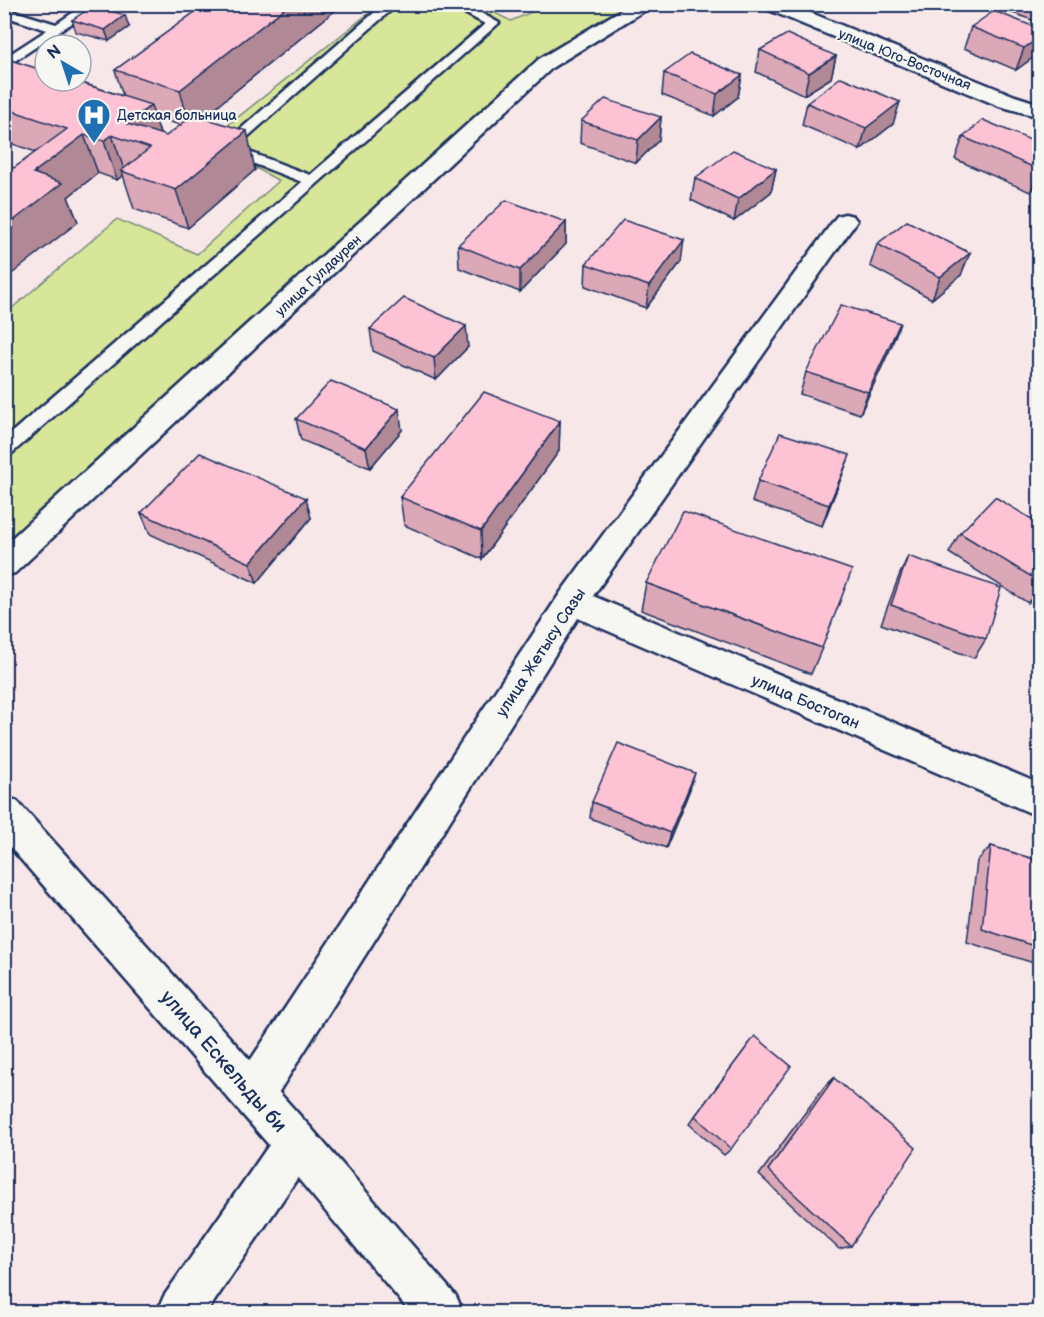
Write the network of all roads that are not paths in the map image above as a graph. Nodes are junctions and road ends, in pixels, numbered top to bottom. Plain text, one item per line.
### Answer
1 (95, 4) edge
2 (392, 4) edge
3 (454, 4) edge
4 (646, 4) edge
5 (771, 4) edge
6 (4, 12) edge
7 (57, 29) junction
8 (4, 64) edge
9 (1040, 111) edge
10 (312, 181) junction
11 (845, 221) dead end
12 (4, 450) edge
13 (4, 564) edge
14 (572, 601) junction
15 (1040, 801) edge
16 (4, 813) edge
17 (253, 1094) junction
18 (296, 1143) junction
19 (180, 1312) edge
20 (441, 1312) edge

1 - 7 lane
2 - 10 lane
3 - 10 lane
4 - 13 street, улица Гулдаурен
5 - 9 street, улица Юго-Восточная
6 - 7 lane
7 - 8 lane
10 - 12 lane
11 - 14 street, улица Жетысу Сазы
14 - 15 street, улица Бостоган
14 - 17 street, улица Жетысу Сазы
16 - 17 street, улица Ескельды би
17 - 18 street, улица Ескельды би
18 - 19 street
18 - 20 street, улица Ескельды би

